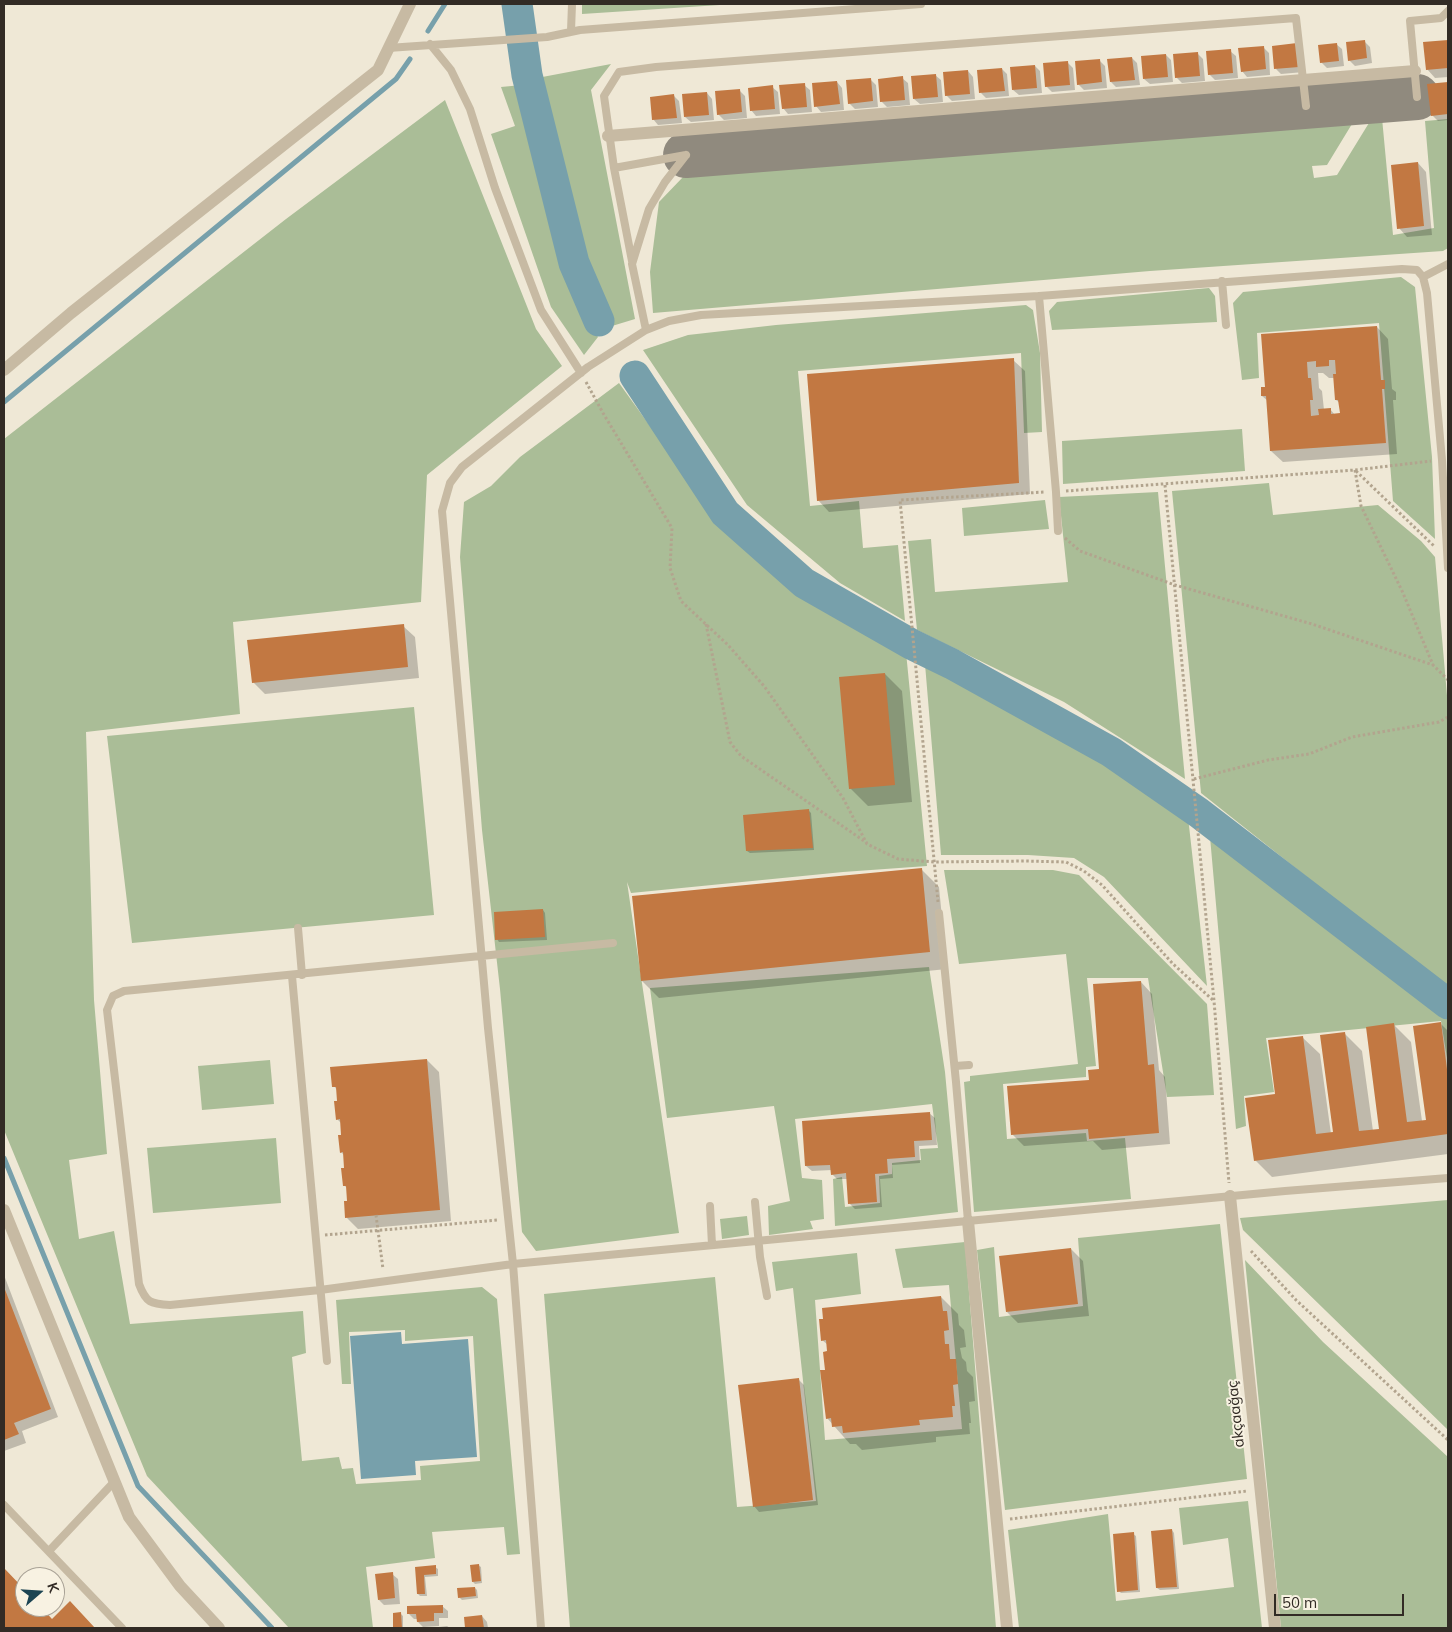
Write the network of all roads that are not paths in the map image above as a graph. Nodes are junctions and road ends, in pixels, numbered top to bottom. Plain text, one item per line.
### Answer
1 (410, 4) edge
2 (572, 4) edge
3 (922, 4) edge
4 (1448, 11) edge
5 (571, 31) junction
6 (430, 44) junction
7 (388, 48) junction
8 (1415, 71) junction
9 (1303, 80) junction
10 (1417, 97) dead end
11 (1306, 106) dead end
12 (608, 136) junction
13 (614, 168) junction
14 (632, 264) junction
15 (1448, 264) edge
16 (1423, 277) junction
17 (1222, 281) junction
18 (1040, 296) junction
19 (1226, 325) dead end
20 (646, 330) junction
21 (4, 370) edge
22 (581, 373) junction
23 (1058, 531) road end
24 (1447, 558) edge
25 (1448, 568) edge
26 (938, 913) road end
27 (298, 928) dead end
28 (613, 943) dead end
29 (481, 957) junction
30 (302, 975) junction
31 (292, 976) junction
32 (969, 1065) dead end
33 (954, 1066) junction
34 (1448, 1178) edge
35 (1230, 1196) junction
36 (755, 1202) dead end
37 (710, 1206) dead end
38 (4, 1210) edge
39 (968, 1221) junction
40 (759, 1240) junction
41 (712, 1245) junction
42 (513, 1264) junction
43 (320, 1290) junction
44 (767, 1296) dead end
45 (327, 1361) dead end
46 (114, 1482) junction
47 (4, 1505) edge
48 (49, 1551) junction
49 (122, 1628) edge
50 (219, 1628) edge
51 (540, 1628) edge
52 (1007, 1628) edge
53 (1275, 1628) edge

1 - 7 street
2 - 5 lane
3 - 5 lane
4 - 8 lane
5 - 6 lane
6 - 7 lane
6 - 22 lane
7 - 21 street
8 - 9 street
8 - 10 lane
9 - 11 lane
9 - 12 street
9 - 12 lane
12 - 13 lane
13 - 14 lane
13 - 14 lane
14 - 20 lane
15 - 16 lane
16 - 17 lane
16 - 24 lane
17 - 18 lane
17 - 19 lane
18 - 20 lane
18 - 23 lane
20 - 22 lane
22 - 29 lane
24 - 25 lane
26 - 33 lane
27 - 30 lane
28 - 29 lane
29 - 30 lane
29 - 42 lane
30 - 31 lane
31 - 43 lane
31 - 43 lane
32 - 33 lane
33 - 39 lane
34 - 35 lane
35 - 39 lane
35 - 53 street, akçaağaç
36 - 40 lane
37 - 41 lane
38 - 46 street
39 - 40 lane
39 - 52 street
40 - 41 lane
40 - 44 lane
41 - 42 lane
42 - 43 lane
42 - 51 lane
43 - 45 lane
46 - 48 lane
46 - 50 street
47 - 48 lane
48 - 49 lane

